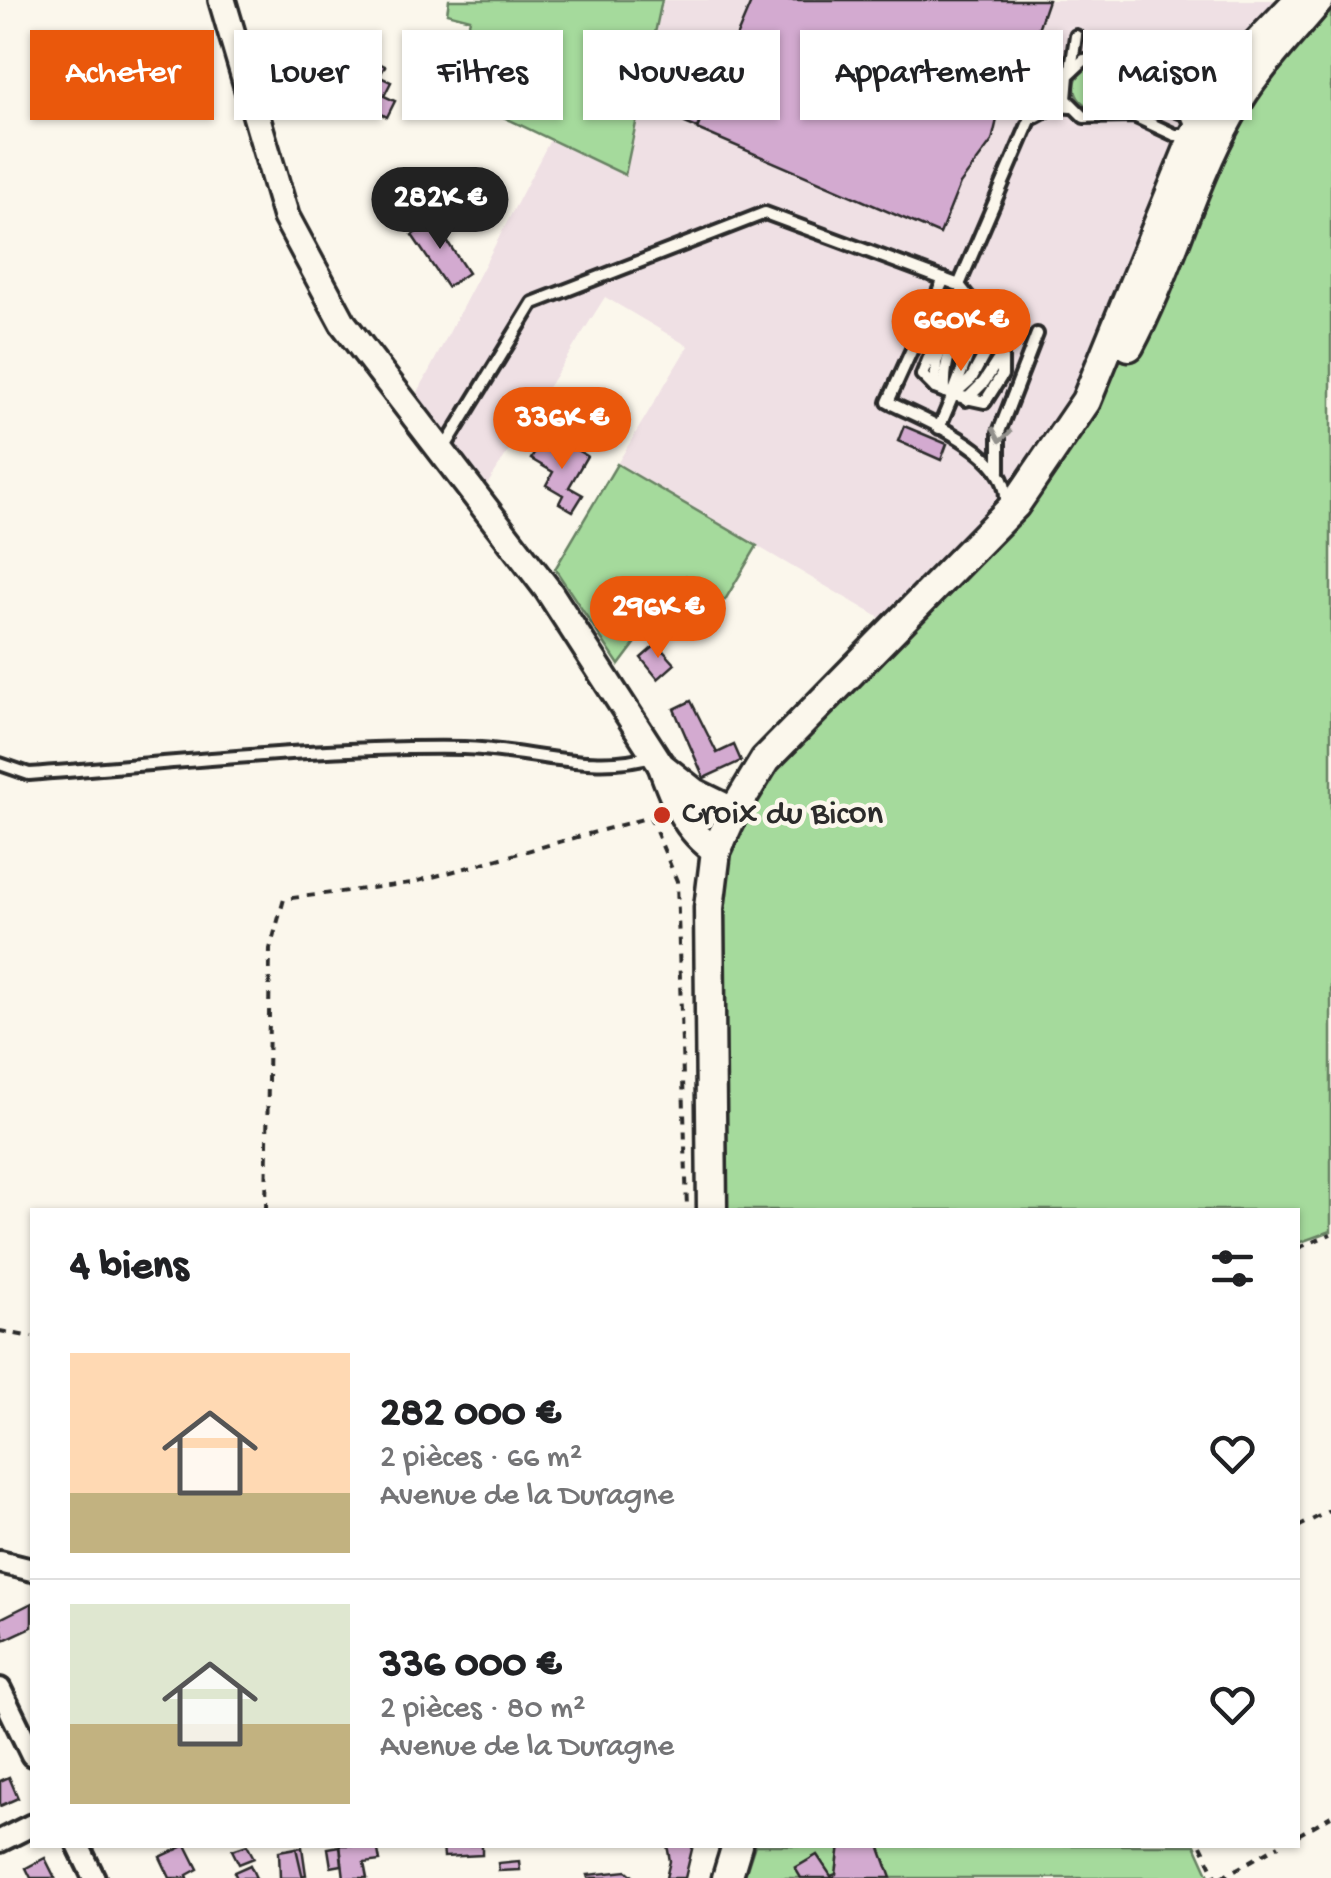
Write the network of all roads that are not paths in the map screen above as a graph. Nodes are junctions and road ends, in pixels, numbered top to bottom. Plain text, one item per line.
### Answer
1 (222, 0) edge
2 (1283, 0) edge
3 (1299, 0) edge
4 (1319, 0) edge
5 (1252, 30) edge
6 (1083, 46) edge
7 (1083, 63) edge
8 (1072, 69) junction
9 (1065, 81) joint
10 (1063, 106) edge
11 (1071, 107) junction
12 (1083, 114) edge
13 (1030, 120) edge
14 (1147, 120) edge
15 (1190, 120) edge
16 (1200, 136) junction
17 (944, 279) junction
18 (959, 285) junction
19 (962, 334) junction
20 (1037, 334) dead end
21 (984, 337) junction
22 (944, 392) junction
23 (938, 428) junction
24 (442, 453) junction
25 (999, 472) junction
26 (1012, 507) junction
27 (658, 760) junction
28 (0, 764) edge
29 (734, 812) junction
30 (716, 851) junction
31 (712, 1208) edge
32 (0, 1562) edge
33 (30, 1570) edge
34 (0, 1689) edge
35 (30, 1751) edge
36 (30, 1826) edge
37 (0, 1841) edge
38 (79, 1848) edge
39 (735, 1848) edge
40 (94, 1878) edge
41 (728, 1878) edge

1 - 24 street
2 - 5 lane
3 - 16 main road
4 - 16 main road
6 - 8 lane
7 - 8 lane
8 - 9 lane
9 - 11 lane
10 - 11 lane
11 - 12 lane
13 - 18 lane
14 - 16 lane
15 - 16 lane
16 - 26 main road
16 - 26 main road
17 - 18 lane
17 - 23 lane
17 - 24 lane
18 - 21 lane
19 - 21 lane
19 - 22 lane
19 - 22 lane
20 -> 25 lane
21 - 22 lane
21 - 22 lane
21 - 22 lane
22 - 23 lane
23 - 25 lane
24 - 27 street
25 - 26 lane
26 - 29 main road
27 - 28 lane
27 - 29 street
27 - 30 street
29 - 30 main road
30 - 31 main road
32 - 33 street
34 - 35 street
36 - 37 street
38 - 40 street
39 - 41 main road

